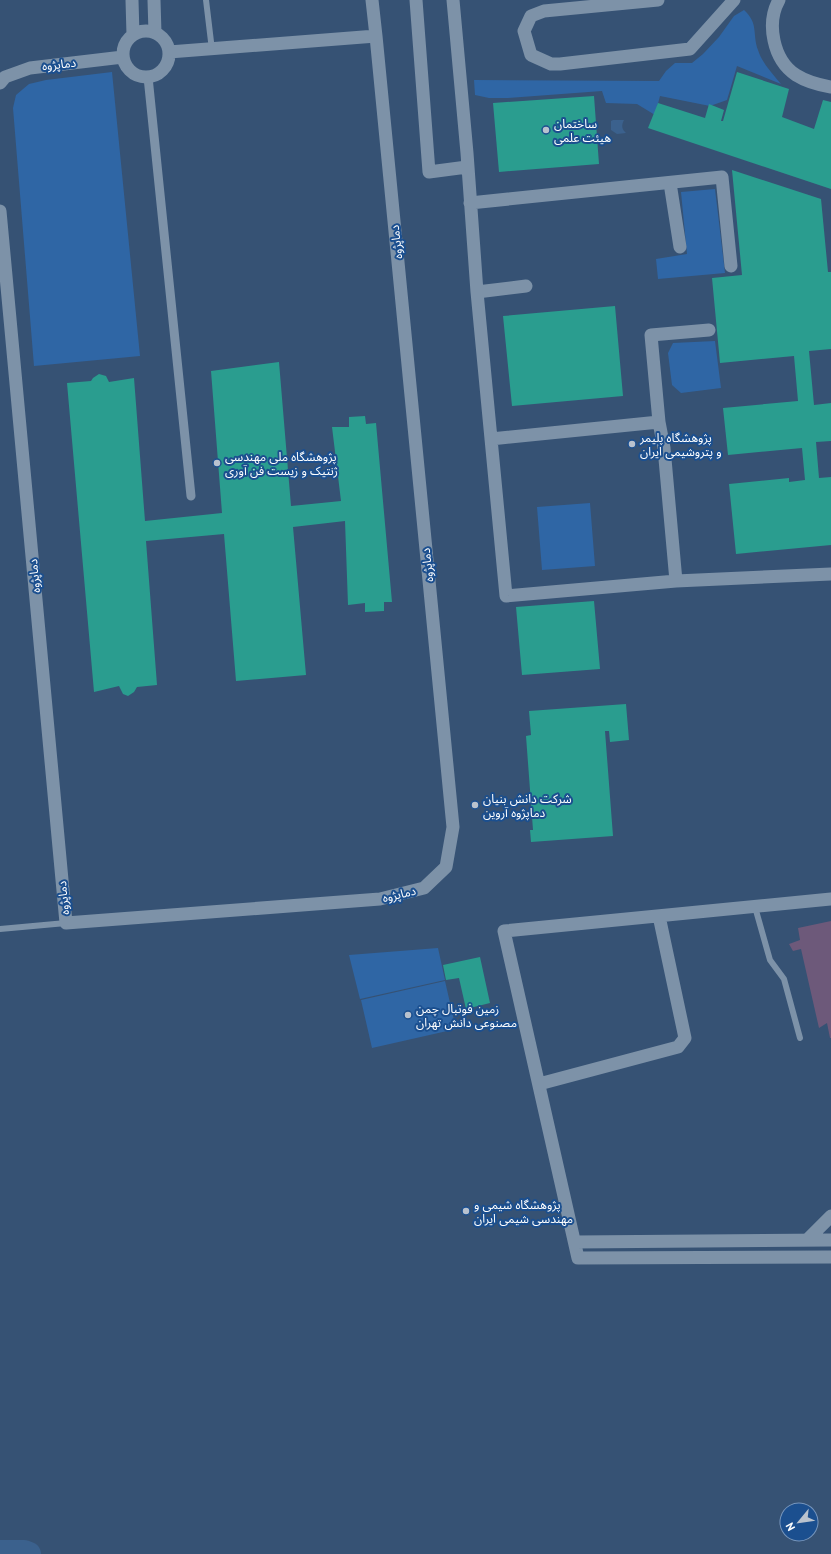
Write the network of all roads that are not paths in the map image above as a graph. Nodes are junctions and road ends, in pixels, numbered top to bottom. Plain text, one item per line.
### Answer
1 (132, 0) edge
2 (154, 0) edge
3 (206, 0) edge
4 (372, 0) edge
5 (416, 0) edge
6 (453, 0) edge
7 (658, 0) edge
8 (734, 0) edge
9 (776, 1) edge
10 (155, 33) junction
11 (133, 35) junction
12 (376, 36) junction
13 (212, 50) junction
14 (170, 52) junction
15 (123, 57) junction
16 (148, 77) junction
17 (0, 83) edge
18 (831, 87) edge
19 (467, 167) junction
20 (670, 183) junction
21 (470, 203) junction
22 (0, 211) edge
23 (680, 247) dead end
24 (731, 266) dead end
25 (526, 286) dead end
26 (476, 292) junction
27 (709, 330) dead end
28 (659, 422) junction
29 (490, 439) junction
30 (191, 496) dead end
31 (831, 574) edge
32 (676, 581) junction
33 (831, 899) edge
34 (755, 906) junction
35 (659, 916) junction
36 (66, 923) junction
37 (0, 929) edge
38 (800, 1038) dead end
39 (539, 1084) junction
40 (831, 1216) edge
41 (807, 1240) junction
42 (831, 1240) edge
43 (575, 1242) junction
44 (831, 1257) edge

1 - 11 street
2 - 10 street
3 - 13 lane
4 - 12 street, دماپژوه
5 - 19 street
6 - 19 street
7 - 8 street
9 - 18 street
10 - 11 street
10 - 14 street
11 - 15 street
12 - 13 street
12 - 36 street, دماپژوه
13 - 14 street
14 - 16 street
15 - 16 street
15 - 17 street, دماپژوه
16 - 30 street
19 - 21 street
20 - 21 street
20 - 23 street
20 - 24 street
21 - 26 street
22 - 36 street, دماپژوه
25 - 26 street
26 - 29 street
27 - 28 street
28 - 29 street
28 - 32 street
29 - 32 street
31 - 32 street
33 - 34 street
34 - 35 street
34 - 38 lane
35 - 39 street
35 - 39 street
36 - 37 lane
39 - 43 street
40 - 41 street
41 - 42 street
41 - 43 street
43 - 44 street

